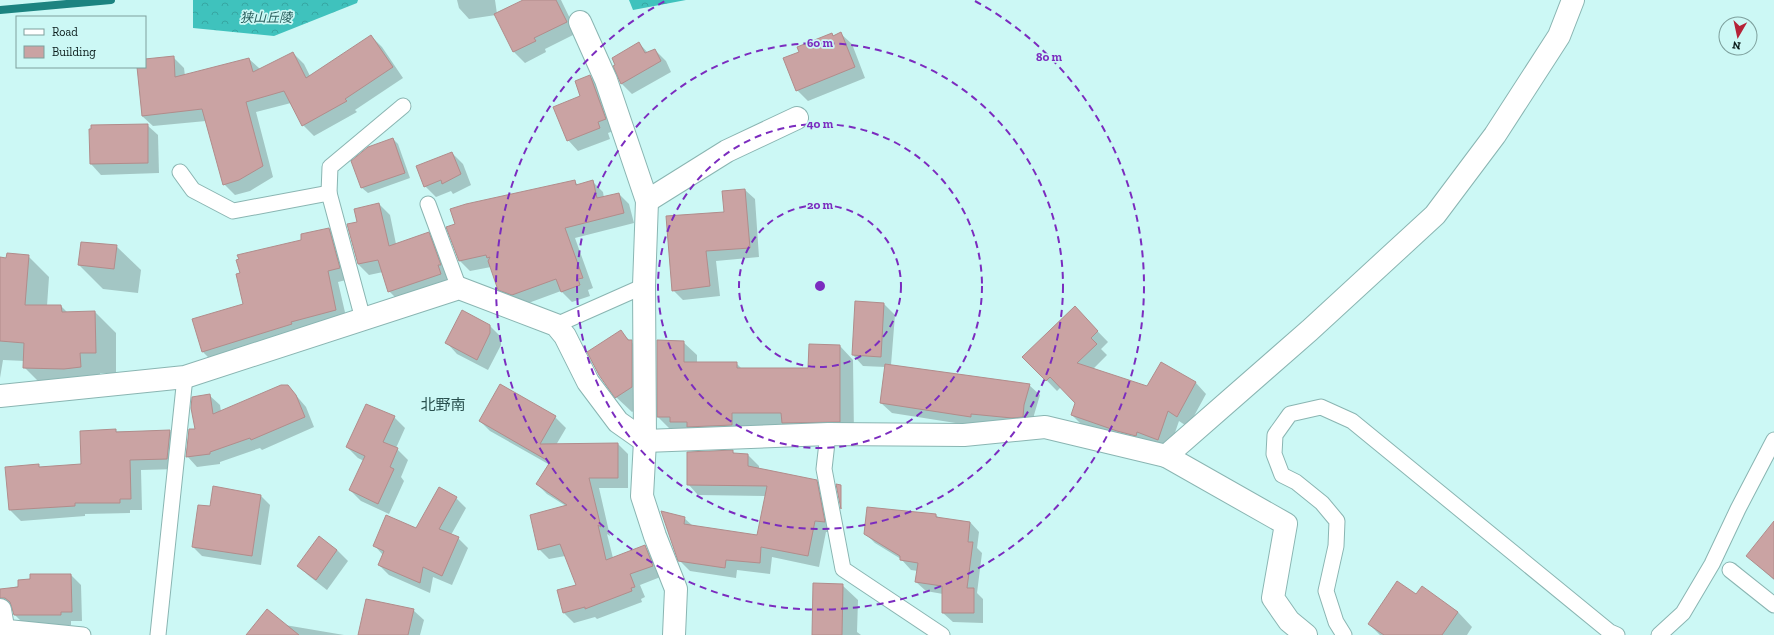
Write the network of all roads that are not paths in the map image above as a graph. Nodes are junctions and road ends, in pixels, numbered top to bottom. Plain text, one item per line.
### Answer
1 (1573, 0) edge
2 (580, 22) dead end
3 (402, 106) dead end
4 (797, 118) dead end
5 (180, 172) dead end
6 (329, 193) junction
7 (647, 201) junction
8 (428, 204) dead end
9 (644, 286) junction
10 (458, 288) junction
11 (363, 319) junction
12 (556, 326) junction
13 (185, 377) junction
14 (0, 396) edge
15 (828, 434) junction
16 (1774, 440) edge
17 (645, 441) junction
18 (1166, 456) junction
19 (1730, 570) dead end
20 (1774, 605) edge
21 (2, 624) edge
22 (83, 635) edge
23 (158, 635) edge
24 (674, 635) edge
25 (942, 635) edge
26 (1306, 635) edge
27 (1344, 635) edge
28 (1617, 635) edge
29 (1659, 635) edge

1 - 18 street
2 - 7 street
3 - 6 lane
4 - 7 street
5 - 6 lane
6 - 11 lane
7 - 9 street
8 - 10 lane
9 - 12 lane
9 - 17 street
10 - 11 street
10 - 12 street
11 - 13 street
12 - 17 street
13 - 14 street
13 - 23 lane
15 - 17 street
15 - 18 street
15 - 25 lane
16 - 29 lane
17 - 24 street
18 - 26 street
19 - 20 lane
21 - 22 lane
27 - 28 lane

